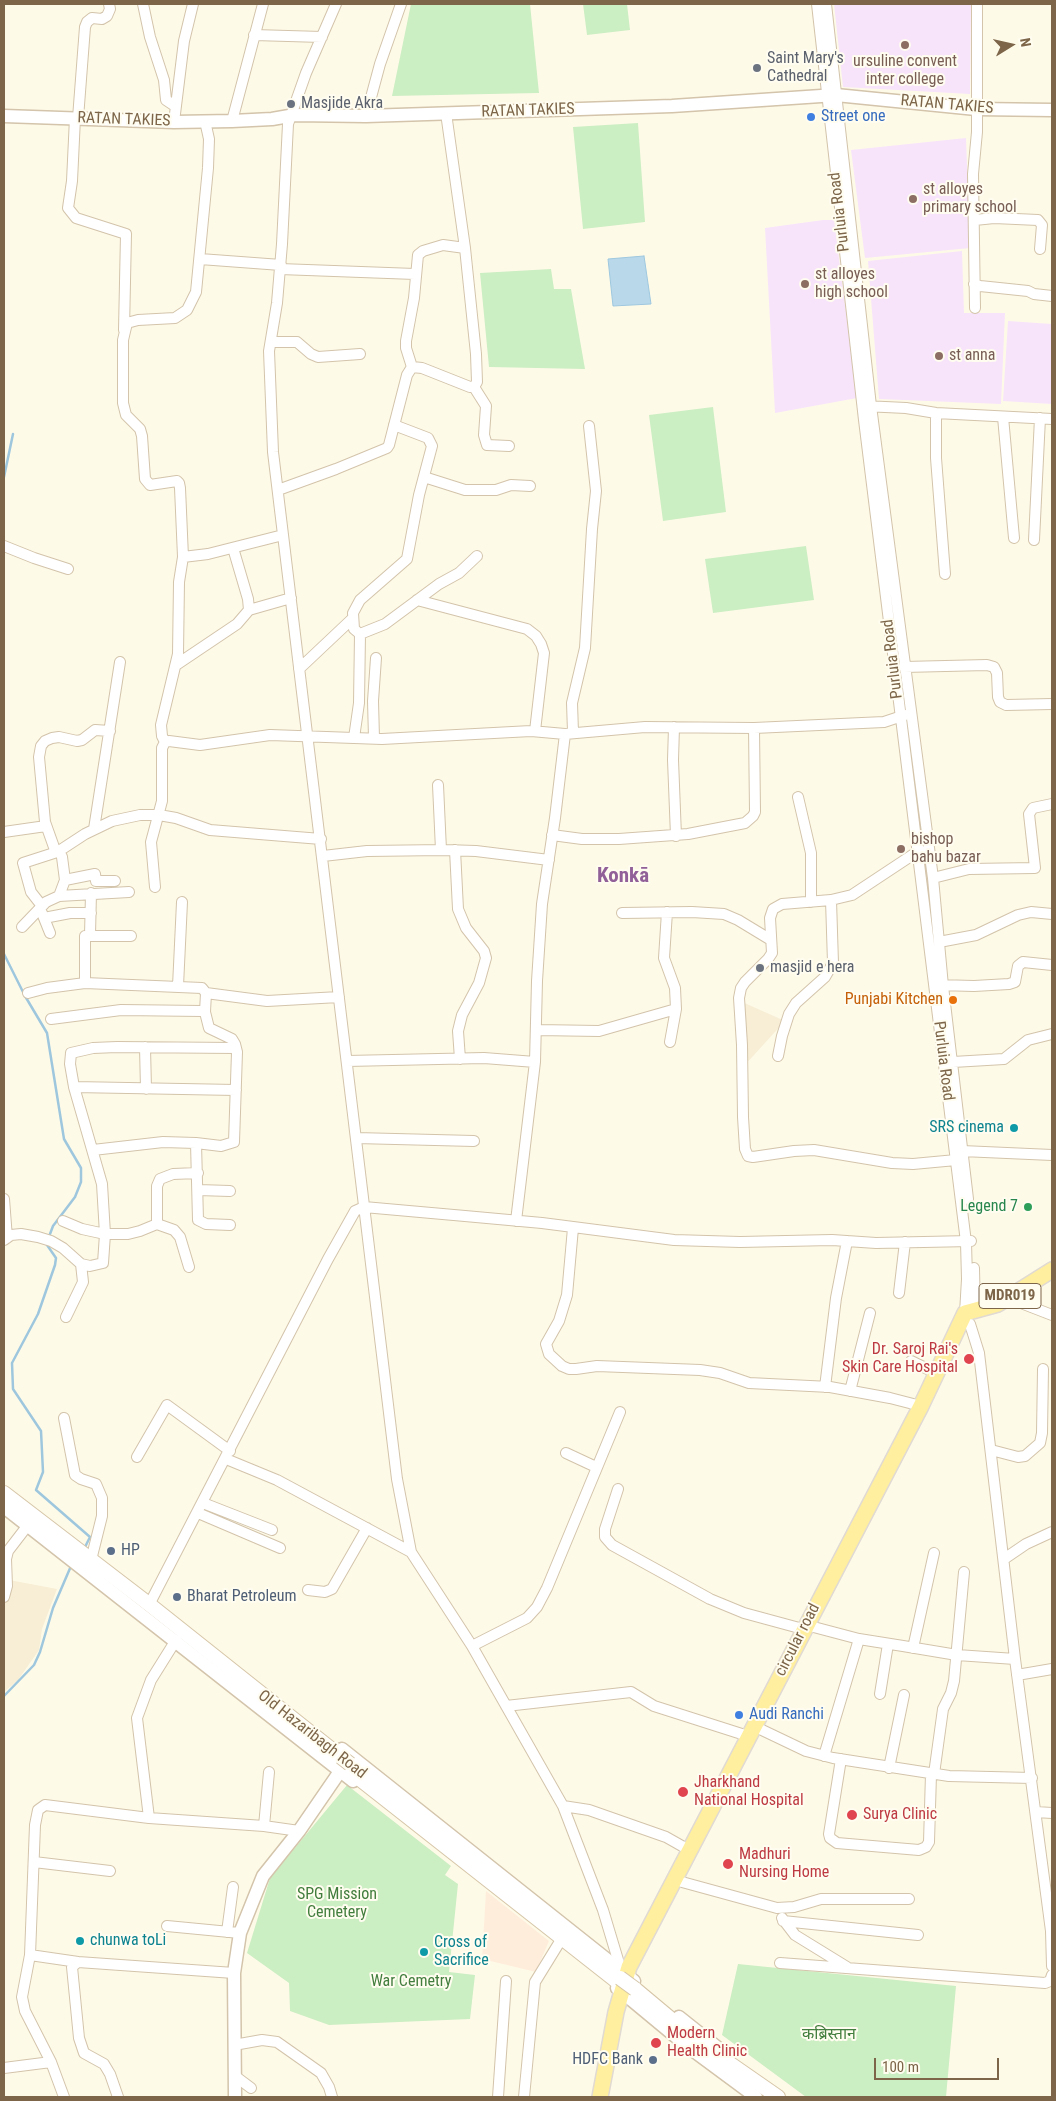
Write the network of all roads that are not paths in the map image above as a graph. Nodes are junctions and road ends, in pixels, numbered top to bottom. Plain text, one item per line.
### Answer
1 (109, 4) edge
2 (143, 4) edge
3 (193, 4) edge
4 (263, 4) edge
5 (336, 4) edge
6 (401, 4) edge
7 (817, 4) edge
8 (826, 4) edge
9 (977, 4) edge
10 (254, 35) junction
11 (322, 38) junction
12 (832, 95) junction
13 (175, 106) junction
14 (976, 110) junction
15 (1052, 110) edge
16 (446, 113) junction
17 (4, 116) edge
18 (291, 116) junction
19 (366, 116) junction
20 (76, 118) junction
21 (204, 121) junction
22 (232, 121) junction
23 (174, 122) junction
24 (975, 220) junction
25 (465, 248) junction
26 (1040, 249) dead end
27 (200, 259) junction
28 (280, 267) junction
29 (415, 274) junction
30 (974, 284) junction
31 (1052, 296) edge
32 (975, 308) dead end
33 (124, 330) junction
34 (271, 342) junction
35 (360, 354) dead end
36 (412, 367) junction
37 (474, 386) junction
38 (866, 406) junction
39 (936, 413) junction
40 (1003, 417) junction
41 (1040, 418) junction
42 (1052, 419) edge
43 (394, 425) junction
44 (589, 426) dead end
45 (509, 446) dead end
46 (424, 477) junction
47 (530, 486) dead end
48 (278, 490) junction
49 (283, 535) junction
50 (1014, 538) dead end
51 (1034, 540) dead end
52 (4, 546) edge
53 (233, 548) junction
54 (476, 556) dead end
55 (183, 557) junction
56 (68, 569) dead end
57 (945, 574) dead end
58 (291, 598) junction
59 (417, 600) junction
60 (249, 610) junction
61 (352, 620) junction
62 (360, 634) junction
63 (376, 658) dead end
64 (120, 662) dead end
65 (176, 665) junction
66 (904, 667) junction
67 (299, 669) junction
68 (1052, 704) edge
69 (905, 715) junction
70 (674, 727) junction
71 (754, 728) junction
72 (110, 731) junction
73 (535, 732) junction
74 (569, 733) junction
75 (308, 735) junction
76 (354, 738) junction
77 (374, 738) junction
78 (165, 742) junction
79 (438, 785) dead end
80 (798, 797) dead end
81 (1052, 804) edge
82 (158, 815) junction
83 (46, 826) junction
84 (94, 829) junction
85 (4, 832) edge
86 (552, 835) junction
87 (676, 836) junction
88 (321, 839) junction
89 (929, 848) junction
90 (441, 850) junction
91 (455, 850) junction
92 (57, 851) junction
93 (916, 851) junction
94 (323, 856) junction
95 (549, 860) junction
96 (933, 878) junction
97 (66, 880) junction
98 (115, 881) dead end
99 (155, 887) dead end
100 (129, 892) dead end
101 (91, 893) junction
102 (59, 896) junction
103 (831, 900) junction
104 (182, 902) dead end
105 (811, 902) junction
106 (40, 907) junction
107 (666, 912) junction
108 (91, 913) junction
109 (622, 913) dead end
110 (1052, 914) edge
111 (44, 918) junction
112 (22, 927) dead end
113 (50, 933) dead end
114 (90, 935) junction
115 (131, 936) dead end
116 (771, 940) junction
117 (939, 942) junction
118 (1052, 965) edge
119 (86, 983) junction
120 (938, 985) junction
121 (178, 986) junction
122 (28, 993) dead end
123 (206, 993) junction
124 (340, 997) junction
125 (676, 1009) junction
126 (205, 1012) junction
127 (52, 1019) dead end
128 (537, 1030) junction
129 (1052, 1034) edge
130 (670, 1042) dead end
131 (145, 1047) junction
132 (236, 1048) junction
133 (778, 1056) dead end
134 (460, 1059) junction
135 (347, 1061) junction
136 (535, 1062) junction
137 (953, 1062) junction
138 (74, 1087) junction
139 (146, 1089) junction
140 (236, 1090) junction
141 (356, 1138) junction
142 (474, 1141) dead end
143 (196, 1143) junction
144 (94, 1150) junction
145 (1052, 1155) edge
146 (959, 1156) junction
147 (198, 1173) junction
148 (198, 1190) junction
149 (230, 1191) dead end
150 (4, 1199) edge
151 (364, 1207) junction
152 (63, 1221) dead end
153 (516, 1221) junction
154 (157, 1224) junction
155 (230, 1225) dead end
156 (573, 1228) junction
157 (105, 1234) junction
158 (5, 1239) edge
159 (847, 1241) junction
160 (970, 1241) junction
161 (905, 1242) junction
162 (81, 1264) junction
163 (189, 1267) dead end
164 (1052, 1270) edge
165 (898, 1293) dead end
166 (1008, 1298) junction
167 (870, 1313) dead end
168 (1052, 1315) edge
169 (970, 1316) junction
170 (66, 1317) dead end
171 (911, 1361) dead end
172 (1043, 1369) dead end
173 (936, 1373) junction
174 (825, 1387) junction
175 (850, 1391) junction
176 (921, 1406) junction
177 (620, 1412) dead end
178 (64, 1418) dead end
179 (991, 1450) junction
180 (566, 1453) dead end
181 (228, 1455) junction
182 (137, 1457) dead end
183 (596, 1467) junction
184 (4, 1486) edge
185 (618, 1489) dead end
186 (4, 1493) edge
187 (4, 1501) edge
188 (203, 1503) junction
189 (4, 1507) edge
190 (198, 1514) junction
191 (28, 1525) junction
192 (367, 1528) junction
193 (272, 1530) dead end
194 (1052, 1532) edge
195 (280, 1548) dead end
196 (411, 1552) junction
197 (934, 1553) dead end
198 (80, 1555) junction
199 (1004, 1559) junction
200 (964, 1572) dead end
201 (308, 1590) dead end
202 (4, 1597) edge
203 (151, 1601) junction
204 (808, 1627) junction
205 (859, 1639) junction
206 (176, 1640) junction
207 (888, 1644) junction
208 (472, 1646) junction
209 (914, 1648) junction
210 (957, 1655) junction
211 (1015, 1659) junction
212 (1052, 1669) edge
213 (1017, 1675) junction
214 (880, 1694) dead end
215 (904, 1695) dead end
216 (506, 1706) junction
217 (755, 1733) junction
218 (824, 1756) junction
219 (840, 1759) junction
220 (344, 1763) junction
221 (889, 1768) junction
222 (269, 1772) dead end
223 (933, 1774) junction
224 (1032, 1778) junction
225 (563, 1806) junction
226 (1036, 1812) junction
227 (1052, 1813) edge
228 (149, 1818) junction
229 (264, 1826) junction
230 (299, 1831) junction
231 (689, 1850) junction
232 (34, 1862) junction
233 (110, 1872) dead end
234 (682, 1882) junction
235 (233, 1887) dead end
236 (909, 1899) dead end
237 (777, 1908) junction
238 (783, 1921) junction
239 (168, 1926) dead end
240 (226, 1932) junction
241 (240, 1933) junction
242 (918, 1935) dead end
243 (559, 1943) junction
244 (30, 1955) junction
245 (78, 1962) junction
246 (780, 1963) dead end
247 (1052, 1966) edge
248 (849, 1968) junction
249 (234, 1973) junction
250 (1052, 1980) edge
251 (506, 1981) dead end
252 (626, 1984) junction
253 (234, 2045) junction
254 (51, 2062) junction
255 (4, 2068) edge
256 (235, 2076) junction
257 (251, 2088) dead end
258 (64, 2097) edge
259 (118, 2097) edge
260 (235, 2097) edge
261 (332, 2097) edge
262 (498, 2097) edge
263 (524, 2097) edge
264 (600, 2097) edge
265 (608, 2097) edge
266 (756, 2097) edge
267 (767, 2097) edge
268 (778, 2097) edge
269 (787, 2097) edge

1 - 20 street
2 - 13 street
3 - 13 street
4 - 10 street
5 - 11 street
6 - 19 street
7 - 12 street, Purluia Road
8 - 12 street, Purluia Road
9 - 14 street
10 - 11 street
10 - 22 street
11 - 18 street
12 - 14 street, RATAN TAKIES
12 - 16 street, RATAN TAKIES
12 - 38 street, Purluia Road
13 - 23 street
14 - 15 street, RATAN TAKIES
14 - 24 street
16 - 19 street, RATAN TAKIES
16 - 25 street
17 - 20 street, RATAN TAKIES
18 - 19 street, RATAN TAKIES
18 - 22 street, RATAN TAKIES
18 - 28 street
20 - 23 street, RATAN TAKIES
20 - 33 street
21 - 22 street, RATAN TAKIES
21 - 23 street, RATAN TAKIES
21 - 27 street
24 - 26 street
24 - 30 street
25 - 29 street
25 - 37 street
27 - 28 street
27 - 33 street
28 - 29 street
28 - 34 street
29 - 36 street
30 - 31 street
30 - 32 street
33 - 55 street
34 - 35 street
34 - 48 street
36 - 37 street
36 - 43 street
37 - 45 street
38 - 39 street
38 - 66 street, Purluia Road
38 - 69 street, Purluia Road
39 - 40 street
39 - 57 street
40 - 41 street
40 - 50 street
41 - 42 street
41 - 51 street
43 - 46 street
43 - 48 street
44 - 74 street
46 - 47 street
46 - 61 street
48 - 49 street
49 - 53 street
49 - 58 street
52 - 56 street
53 - 55 street
53 - 60 street
54 - 59 street
55 - 65 street
58 - 60 street
58 - 67 street
59 - 62 street
59 - 73 street
60 - 65 street
61 - 62 street
61 - 67 street
62 - 76 street
63 - 77 street
64 - 72 street
65 - 78 street
66 - 68 street
66 - 69 street, Purluia Road
67 - 75 street
69 - 71 street
69 - 89 street, Purluia Road
69 - 93 street, Purluia Road
70 - 71 street
70 - 74 street
70 - 87 street
71 - 87 street
72 - 83 street
72 - 84 street
73 - 74 street
73 - 77 street
74 - 86 street
75 - 76 street
75 - 78 street
75 - 88 street
76 - 77 street
78 - 82 street
79 - 90 street
80 - 105 street
81 - 96 street
82 - 84 street
82 - 88 street
82 - 99 street
83 - 85 street
83 - 92 street
84 - 92 street
86 - 87 street
86 - 95 street
88 - 94 street
89 - 93 street
89 - 96 street, Purluia Road
90 - 91 street
90 - 94 street
91 - 95 street
91 - 134 street
92 - 97 street
92 - 106 street
93 - 103 street
93 - 120 street, Purluia Road
94 - 124 street
95 - 128 street
96 - 117 street, Purluia Road
97 - 98 street
97 - 102 street
100 - 101 street
101 - 102 street
101 - 108 street
102 - 106 street
103 - 105 street
103 - 133 street
104 - 121 street
105 - 116 street
106 - 111 street
106 - 112 street
107 - 109 street
107 - 116 street
107 - 125 street
108 - 111 street
108 - 114 street
110 - 117 street
111 - 113 street
114 - 115 street
114 - 119 street
116 - 146 street
117 - 120 street, Purluia Road
118 - 120 street
119 - 121 street
119 - 122 street
120 - 137 street, Purluia Road
120 - 146 street, Purluia Road
121 - 123 street
123 - 124 street
123 - 126 street
124 - 135 street
125 - 128 street
125 - 130 street
126 - 127 street
126 - 132 street
128 - 136 street
129 - 137 street
131 - 132 street
131 - 138 street
131 - 139 street
132 - 140 street
134 - 135 street
134 - 136 street
135 - 141 street
136 - 153 street
137 - 146 street, Purluia Road
138 - 139 street
138 - 144 street
139 - 140 street
140 - 143 street
141 - 142 street
141 - 151 street
143 - 144 street
143 - 147 street
144 - 157 street
145 - 146 street
146 - 160 street, Purluia Road
147 - 148 street
147 - 154 street
148 - 149 street
148 - 155 street
150 - 158 street
151 - 153 street
151 - 181 street
151 - 196 street
152 - 157 street
153 - 156 street
154 - 157 street
154 - 163 street
156 - 159 street
156 - 174 street
157 - 162 street
158 - 162 street
159 - 161 street
159 - 174 street
160 - 161 street
160 - 169 street, Purluia Road
161 - 165 street
162 - 170 street
164 - 166 main road, MDR019
166 - 168 street
166 - 169 main road, MDR019
167 - 175 street
169 - 173 main road, circular road
169 - 179 street, Purluia Road
169 - 204 main road, circular road
171 - 173 street
172 - 179 street
173 - 176 main road, circular road
174 - 175 street
175 - 176 street
176 - 204 main road, circular road
177 - 183 street
178 - 198 street
179 - 199 street, Purluia Road
180 - 183 street
181 - 182 street
181 - 188 street
181 - 192 street
183 - 208 street
184 - 198 street
185 - 204 street
186 - 198 main road, Old Hazaribagh Road
187 - 198 main road, Old Hazaribagh Road
188 - 190 street
188 - 193 street
189 - 191 street
190 - 195 street
190 - 203 street
191 - 198 street
191 - 202 street
192 - 196 street
192 - 201 street
194 - 199 street
196 - 208 street
197 - 209 street
198 - 203 street
198 - 206 street
198 - 220 main road, Old Hazaribagh Road
199 - 211 street, Purluia Road
200 - 210 street
203 - 220 street
204 - 205 street
204 - 217 main road, circular road
205 - 207 street
205 - 218 street
206 - 220 street
206 - 228 street
207 - 209 street
207 - 214 street
208 - 216 street
209 - 210 street
210 - 211 street
210 - 223 street
211 - 213 street, Purluia Road
212 - 213 street
213 - 224 street, Purluia Road
215 - 221 street
216 - 217 street
216 - 225 street
217 - 218 street
217 - 231 main road, circular road
217 - 234 main road, circular road
218 - 219 street
219 - 221 street
219 - 223 street
220 - 230 street
220 - 243 street
220 - 252 main road, Old Hazaribagh Road
220 - 252 main road, Old Hazaribagh Road
221 - 223 street
222 - 229 street
223 - 224 street
224 - 226 street, Purluia Road
225 - 231 street
225 - 252 street
226 - 227 street
226 - 247 street, Purluia Road
228 - 229 street
228 - 232 street
229 - 230 street
230 - 241 street
231 - 252 main road, circular road
232 - 233 street
232 - 244 street
234 - 237 street
234 - 252 main road, circular road
235 - 240 street
236 - 237 street
237 - 238 street
238 - 242 street
238 - 248 street
239 - 240 street
240 - 241 street
241 - 249 street
243 - 252 street
243 - 263 street
244 - 245 street
244 - 254 street
245 - 249 street
245 - 259 street
246 - 248 street
248 - 250 street
249 - 253 street
251 - 262 street
252 - 264 main road
252 - 265 main road
252 - 266 street
252 - 267 main road
252 - 268 main road
252 - 269 street
253 - 256 street
253 - 261 street
254 - 255 street
254 - 258 street
256 - 257 street
256 - 260 street

